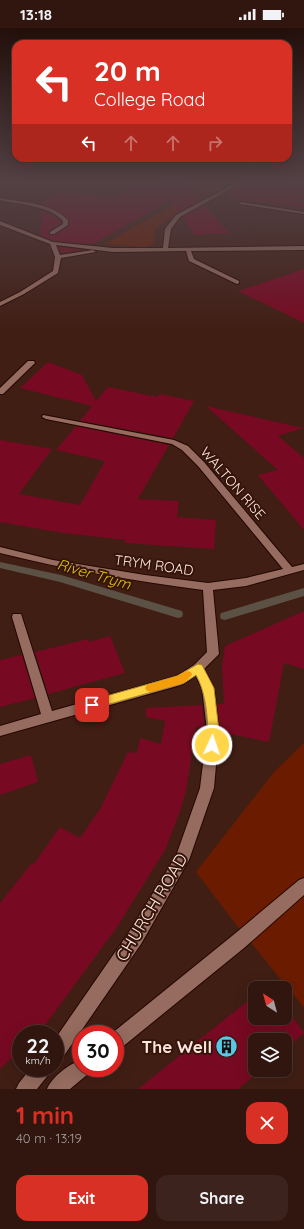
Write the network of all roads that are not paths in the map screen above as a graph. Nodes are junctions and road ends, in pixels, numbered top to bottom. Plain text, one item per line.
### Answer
1 (22, 232) edge
2 (168, 232) edge
3 (52, 243) junction
4 (301, 249) edge
5 (113, 250) junction
6 (165, 250) junction
7 (188, 250) junction
8 (59, 257) junction
9 (237, 282) dead end
10 (0, 304) edge
11 (31, 363) dead end
12 (0, 392) edge
13 (46, 417) dead end
14 (0, 550) edge
15 (304, 567) edge
16 (290, 571) junction
17 (208, 586) junction
18 (16, 617) dead end
19 (198, 668) junction
20 (48, 717) junction
21 (0, 731) edge
22 (304, 884) edge
23 (124, 1035) edge
24 (64, 1041) edge
25 (72, 1076) edge
26 (35, 1077) edge
27 (25, 1089) edge
28 (56, 1089) edge

1 - 3 street
2 - 6 street
3 - 5 street
3 - 8 street
4 - 7 street
5 - 6 street
5 - 8 street
6 - 7 street
7 - 9 street
8 - 10 street
11 - 12 street
13 - 16 street, WALTON RISE
14 - 17 street, TRYM ROAD
15 - 16 street, TRYM ROAD
16 - 17 street, TRYM ROAD
17 - 19 street
18 - 20 street
19 - 20 street
19 - 24 street, CHURCH ROAD
20 - 21 street
22 - 23 street
25 - 28 street
26 - 27 street

